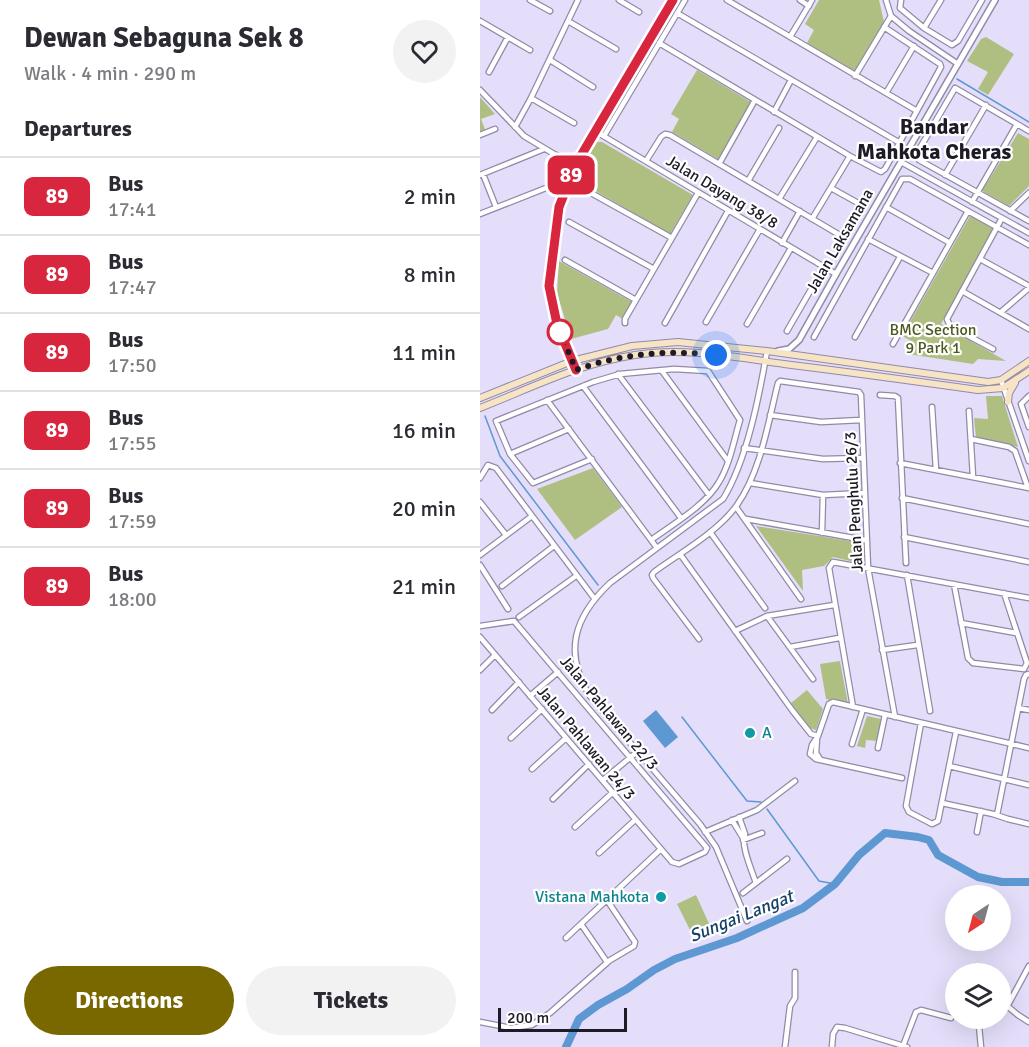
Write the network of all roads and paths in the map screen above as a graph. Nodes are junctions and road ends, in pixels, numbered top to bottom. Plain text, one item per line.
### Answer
1 (530, 0) edge
2 (578, 0) edge
3 (619, 0) edge
4 (673, 0) edge
5 (685, 0) edge
6 (728, 0) edge
7 (800, 0) edge
8 (812, 0) edge
9 (885, 0) edge
10 (901, 0) edge
11 (941, 0) edge
12 (982, 0) edge
13 (995, 0) edge
14 (809, 6) junction
15 (550, 11) dead end
16 (639, 12) dead end
17 (677, 13) junction
18 (891, 16) junction
19 (480, 21) edge
20 (568, 21) junction
21 (884, 27) junction
22 (924, 28) junction
23 (508, 37) junction
24 (790, 37) junction
25 (659, 43) junction
26 (914, 46) junction
27 (616, 49) dead end
28 (530, 50) dead end
29 (550, 60) junction
30 (958, 64) junction
31 (489, 72) dead end
32 (855, 76) junction
33 (791, 80) junction
34 (593, 87) dead end
35 (622, 88) junction
36 (480, 90) edge
37 (630, 92) junction
38 (886, 93) junction
39 (531, 98) junction
40 (755, 100) junction
41 (986, 105) junction
42 (917, 111) junction
43 (774, 112) junction
44 (574, 123) dead end
45 (1017, 123) junction
46 (515, 127) junction
47 (779, 128) dead end
48 (495, 129) dead end
49 (595, 131) junction
50 (1029, 131) edge
51 (480, 135) edge
52 (604, 136) junction
53 (817, 136) junction
54 (900, 143) junction
55 (544, 149) junction
56 (850, 156) junction
57 (646, 161) junction
58 (901, 162) junction
59 (576, 164) junction
60 (719, 164) junction
61 (481, 174) edge
62 (945, 175) junction
63 (748, 181) junction
64 (551, 186) dead end
65 (582, 188) dead end
66 (831, 188) junction
67 (976, 191) junction
68 (698, 192) junction
69 (1029, 193) edge
70 (779, 199) junction
71 (970, 201) junction
72 (858, 202) dead end
73 (496, 207) junction
74 (886, 207) junction
75 (728, 211) junction
76 (800, 211) junction
77 (968, 211) junction
78 (1010, 211) junction
79 (480, 214) edge
80 (1002, 218) junction
81 (812, 219) junction
82 (1029, 221) edge
83 (569, 222) dead end
84 (997, 227) junction
85 (760, 230) junction
86 (1029, 233) edge
87 (838, 234) dead end
88 (672, 238) junction
89 (868, 239) junction
90 (782, 243) junction
91 (950, 243) junction
92 (1029, 245) edge
93 (791, 248) junction
94 (900, 256) junction
95 (980, 259) junction
96 (565, 260) dead end
97 (824, 267) junction
98 (654, 269) junction
99 (933, 273) junction
100 (836, 274) junction
101 (1029, 287) edge
102 (962, 291) junction
103 (636, 300) junction
104 (1001, 312) junction
105 (706, 322) dead end
106 (625, 323) dead end
107 (665, 323) dead end
108 (747, 324) dead end
109 (1029, 328) edge
110 (787, 330) dead end
111 (814, 336) dead end
112 (855, 337) dead end
113 (799, 340) junction
114 (894, 344) dead end
115 (993, 349) dead end
116 (767, 351) junction
117 (804, 356) junction
118 (572, 361) junction
119 (765, 361) junction
120 (1029, 361) edge
121 (576, 370) junction
122 (662, 371) junction
123 (1029, 371) edge
124 (618, 374) junction
125 (1018, 379) junction
126 (1001, 380) junction
127 (583, 386) junction
128 (1003, 388) junction
129 (993, 389) junction
130 (880, 395) dead end
131 (1029, 396) edge
132 (480, 398) edge
133 (548, 400) junction
134 (1008, 402) junction
135 (932, 407) dead end
136 (480, 408) edge
137 (969, 411) dead end
138 (770, 416) junction
139 (740, 420) junction
140 (861, 420) junction
141 (751, 423) junction
142 (1029, 427) edge
143 (569, 429) junction
144 (971, 439) junction
145 (1029, 440) edge
146 (1023, 444) junction
147 (744, 448) junction
148 (760, 451) junction
149 (510, 454) junction
150 (862, 458) junction
151 (592, 459) junction
152 (728, 460) junction
153 (1029, 461) edge
154 (900, 463) junction
155 (936, 470) junction
156 (973, 477) junction
157 (480, 478) edge
158 (750, 483) junction
159 (1029, 489) edge
160 (864, 493) junction
161 (709, 495) junction
162 (823, 495) junction
163 (902, 498) junction
164 (480, 502) edge
165 (736, 507) junction
166 (532, 516) junction
167 (681, 518) junction
168 (746, 519) junction
169 (1029, 524) edge
170 (710, 532) junction
171 (822, 532) junction
172 (506, 535) junction
173 (904, 537) junction
174 (651, 540) junction
175 (865, 540) junction
176 (554, 546) junction
177 (657, 548) junction
178 (680, 554) junction
179 (480, 555) edge
180 (1029, 562) edge
181 (906, 563) dead end
182 (480, 565) edge
183 (868, 568) junction
184 (906, 575) junction
185 (576, 576) junction
186 (954, 585) junction
187 (502, 586) dead end
188 (1005, 595) junction
189 (594, 598) junction
190 (1029, 598) edge
191 (801, 599) dead end
192 (834, 604) junction
193 (765, 608) dead end
194 (508, 609) dead end
195 (767, 616) junction
196 (519, 617) dead end
197 (961, 623) junction
198 (480, 626) edge
199 (735, 631) junction
200 (1016, 633) junction
201 (480, 636) edge
202 (840, 638) junction
203 (699, 639) dead end
204 (917, 645) junction
205 (790, 647) junction
206 (882, 650) junction
207 (495, 655) junction
208 (480, 670) edge
209 (558, 672) junction
210 (1027, 675) edge
211 (813, 679) dead end
212 (519, 682) junction
213 (530, 696) junction
214 (853, 707) junction
215 (1018, 708) junction
216 (542, 709) junction
217 (492, 710) dead end
218 (862, 710) junction
219 (1029, 710) edge
220 (930, 711) dead end
221 (885, 715) junction
222 (894, 717) junction
223 (921, 723) junction
224 (956, 732) junction
225 (817, 737) junction
226 (511, 738) dead end
227 (566, 738) junction
228 (852, 744) dead end
229 (1010, 744) junction
230 (878, 748) dead end
231 (1029, 748) edge
232 (637, 752) junction
233 (630, 757) junction
234 (589, 764) junction
235 (949, 766) junction
236 (532, 769) dead end
237 (902, 778) dead end
238 (1004, 779) junction
239 (603, 780) junction
240 (795, 781) dead end
241 (1029, 785) edge
242 (612, 793) junction
243 (553, 799) dead end
244 (942, 803) junction
245 (981, 811) junction
246 (998, 815) junction
247 (739, 817) junction
248 (635, 820) junction
249 (732, 820) junction
250 (1029, 824) edge
251 (575, 827) dead end
252 (705, 832) junction
253 (977, 832) dead end
254 (762, 833) dead end
255 (743, 839) junction
256 (661, 849) junction
257 (599, 853) dead end
258 (787, 859) dead end
259 (675, 865) joint
260 (756, 883) junction
261 (743, 893) dead end
262 (607, 900) junction
263 (747, 921) dead end
264 (581, 924) junction
265 (566, 938) dead end
266 (607, 961) junction
267 (1029, 966) edge
268 (795, 972) dead end
269 (1011, 999) edge
270 (1011, 1008) edge
271 (945, 1016) edge
272 (480, 1022) edge
273 (1029, 1022) edge
274 (979, 1029) edge
275 (905, 1046) edge
276 (785, 1047) edge
277 (831, 1047) edge
278 (981, 1047) edge

1 - 15 street
2 - 20 street
3 - 16 street
4 - 35 street
5 - 17 street
6 - 24 street
7 - 14 street
8 - 14 street
9 - 18 street
10 - 22 street
11 - 22 street
12 - 22 street
13 - 30 street, Jalan Laksamana
14 - 24 street
17 - 25 street
17 - 33 street
18 - 21 street
18 - 30 street
19 - 23 street
20 - 27 street
20 - 29 street
21 - 26 street
21 - 32 street
23 - 28 street
23 - 31 street
24 - 32 street
25 - 37 street
25 - 40 street
26 - 38 street
26 - 42 street
29 - 34 street
29 - 39 street
30 - 58 street, Jalan Laksamana
32 - 38 street
33 - 43 street
33 - 54 street
35 - 37 street
35 - 49 street
36 - 46 street
37 - 52 street
38 - 42 street
39 - 44 street
39 - 46 street
40 - 43 street
40 - 60 street
41 - 45 street
41 - 62 street
41 - 62 street
42 - 54 street
43 - 53 street
45 - 50 street
45 - 67 street
46 - 55 street
47 - 63 street
48 - 51 street
49 - 52 street, Jalan Dayang 38/8
49 - 59 street
52 - 57 street, Jalan Dayang 38/8
53 - 56 street
53 - 70 street
54 - 56 street
55 - 59 street
55 - 61 street
56 - 66 street
57 - 60 street
57 - 68 street, Jalan Dayang 38/8
58 - 71 street
58 - 100 street, Jalan Laksamana
59 - 118 street
60 - 63 street
61 - 73 street
62 - 67 street
63 - 70 street
64 - 73 street
65 - 88 street
66 - 72 street
66 - 81 street
67 - 71 street
67 - 78 street
68 - 75 street, Jalan Dayang 38/8
68 - 88 street
69 - 78 street
70 - 76 street
71 - 80 street
73 - 79 street
74 - 77 street
74 - 89 street
74 - 91 street
75 - 85 street, Jalan Dayang 38/8
75 - 107 street
76 - 81 street
76 - 90 street
77 - 84 street
77 - 91 street
78 - 82 street
80 - 84 street
80 - 86 street
81 - 87 street
83 - 98 street
84 - 92 street
84 - 95 street
85 - 90 street, Jalan Dayang 38/8
85 - 105 street
88 - 98 street
89 - 94 street
89 - 111 street
90 - 93 street, Jalan Dayang 38/8
91 - 99 street
93 - 97 street, Jalan Dayang 38/8
93 - 108 street
94 - 99 street
94 - 112 street
95 - 101 street
95 - 102 street
96 - 103 street
97 - 100 street, Jalan Dayang 38/8
97 - 110 street
98 - 103 street
99 - 114 street
100 - 113 street, Jalan Laksamana
101 - 104 street
102 - 104 street
102 - 115 street
103 - 106 street
104 - 109 street
113 - 116 street
113 - 117 street
116 - 117 main road
116 - 118 main road
116 - 119 street
117 - 126 main road
118 - 121 street
118 - 132 main road
119 - 121 main road
119 - 129 main road
119 - 141 street
120 - 126 main road
121 - 136 main road
122 - 124 street
122 - 139 street
122 - 152 street
123 - 125 main road
124 - 127 street
124 - 161 street
125 - 128 main road
125 - 134 main road
126 - 128 street
127 - 133 street
127 - 167 street
128 - 129 main road
128 - 134 street
129 - 134 main road
130 - 154 street
131 - 142 street
133 - 143 street
133 - 149 street
134 - 146 street
135 - 155 street
137 - 144 street
138 - 140 street
138 - 140 street, Jalan Penghulu 26/3
138 - 148 street
139 - 141 street
139 - 152 street
140 - 150 street, Jalan Penghulu 26/3
141 - 147 street
143 - 149 street
143 - 151 street
144 - 156 street
144 - 159 street
145 - 146 street
146 - 153 street
147 - 148 street
147 - 177 street
148 - 150 street
148 - 158 street
149 - 151 street
150 - 160 street, Jalan Penghulu 26/3
151 - 174 street
152 - 161 street
154 - 155 street
154 - 163 street
155 - 156 street
156 - 159 street
157 - 166 street
158 - 162 street
158 - 165 street
160 - 162 street
160 - 175 street, Jalan Penghulu 26/3
161 - 167 street
162 - 171 street
163 - 169 street
163 - 173 street
164 - 172 street
165 - 168 street
165 - 170 street
166 - 172 street
166 - 176 street
167 - 174 street
168 - 171 street
168 - 191 street
170 - 178 street
170 - 193 street
171 - 175 street
172 - 179 street
173 - 180 street
173 - 181 street
174 - 177 street
175 - 183 street, Jalan Penghulu 26/3
176 - 185 street
176 - 187 street
177 - 189 street
178 - 199 street
178 - 203 street
182 - 194 street
183 - 184 street
183 - 192 street
183 - 206 street, Jalan Penghulu 26/3
184 - 186 street
184 - 204 street
185 - 189 street
185 - 196 street
186 - 188 street
186 - 197 street
188 - 190 street
188 - 200 street
189 - 232 street
192 - 195 street
192 - 202 street
195 - 199 street
195 - 205 street
197 - 200 street
197 - 200 street
198 - 209 street, Jalan Pahlawan 22/3
199 - 225 street
201 - 207 street, Jalan Pahlawan 24/3
202 - 205 street
202 - 214 street
204 - 206 street
204 - 220 street
205 - 211 street
206 - 222 street, Jalan Penghulu 26/3
207 - 208 street
207 - 212 street, Jalan Pahlawan 24/3
209 - 213 street
209 - 233 street, Jalan Pahlawan 22/3
210 - 215 street
212 - 213 street, Jalan Pahlawan 24/3
212 - 217 street
213 - 216 street, Jalan Pahlawan 24/3
214 - 218 street
214 - 225 street
215 - 219 street
215 - 229 street
216 - 226 street
216 - 227 street, Jalan Pahlawan 24/3
218 - 221 street
218 - 228 street
221 - 222 street
221 - 230 street
222 - 223 street
223 - 224 street
223 - 244 street
224 - 229 street
224 - 235 street
225 - 237 street
227 - 234 street, Jalan Pahlawan 24/3
227 - 236 street
229 - 231 street
229 - 238 street
232 - 233 street
232 - 252 street
233 - 239 street
233 - 259 street, Jalan Pahlawan 22/3
234 - 239 street, Jalan Pahlawan 24/3
234 - 243 street
235 - 238 street
235 - 244 street
238 - 241 street
238 - 246 street
239 - 242 street, Jalan Pahlawan 24/3
240 - 247 street
242 - 248 street, Jalan Pahlawan 24/3
242 - 251 street
244 - 245 street
245 - 246 street
245 - 253 street
246 - 250 street
247 - 249 street
247 - 255 street
248 - 256 street, Jalan Pahlawan 24/3
248 - 257 street
249 - 252 street
249 - 255 street
252 - 263 street
254 - 255 street
255 - 260 street
256 - 259 street, Jalan Pahlawan 24/3
256 - 262 street
258 - 260 street
260 - 261 street
262 - 264 street
262 - 266 street
264 - 265 street
264 - 266 street
266 - 272 street
267 - 269 street
268 - 276 street
270 - 273 street
271 - 275 street
274 - 278 street
275 - 277 street

